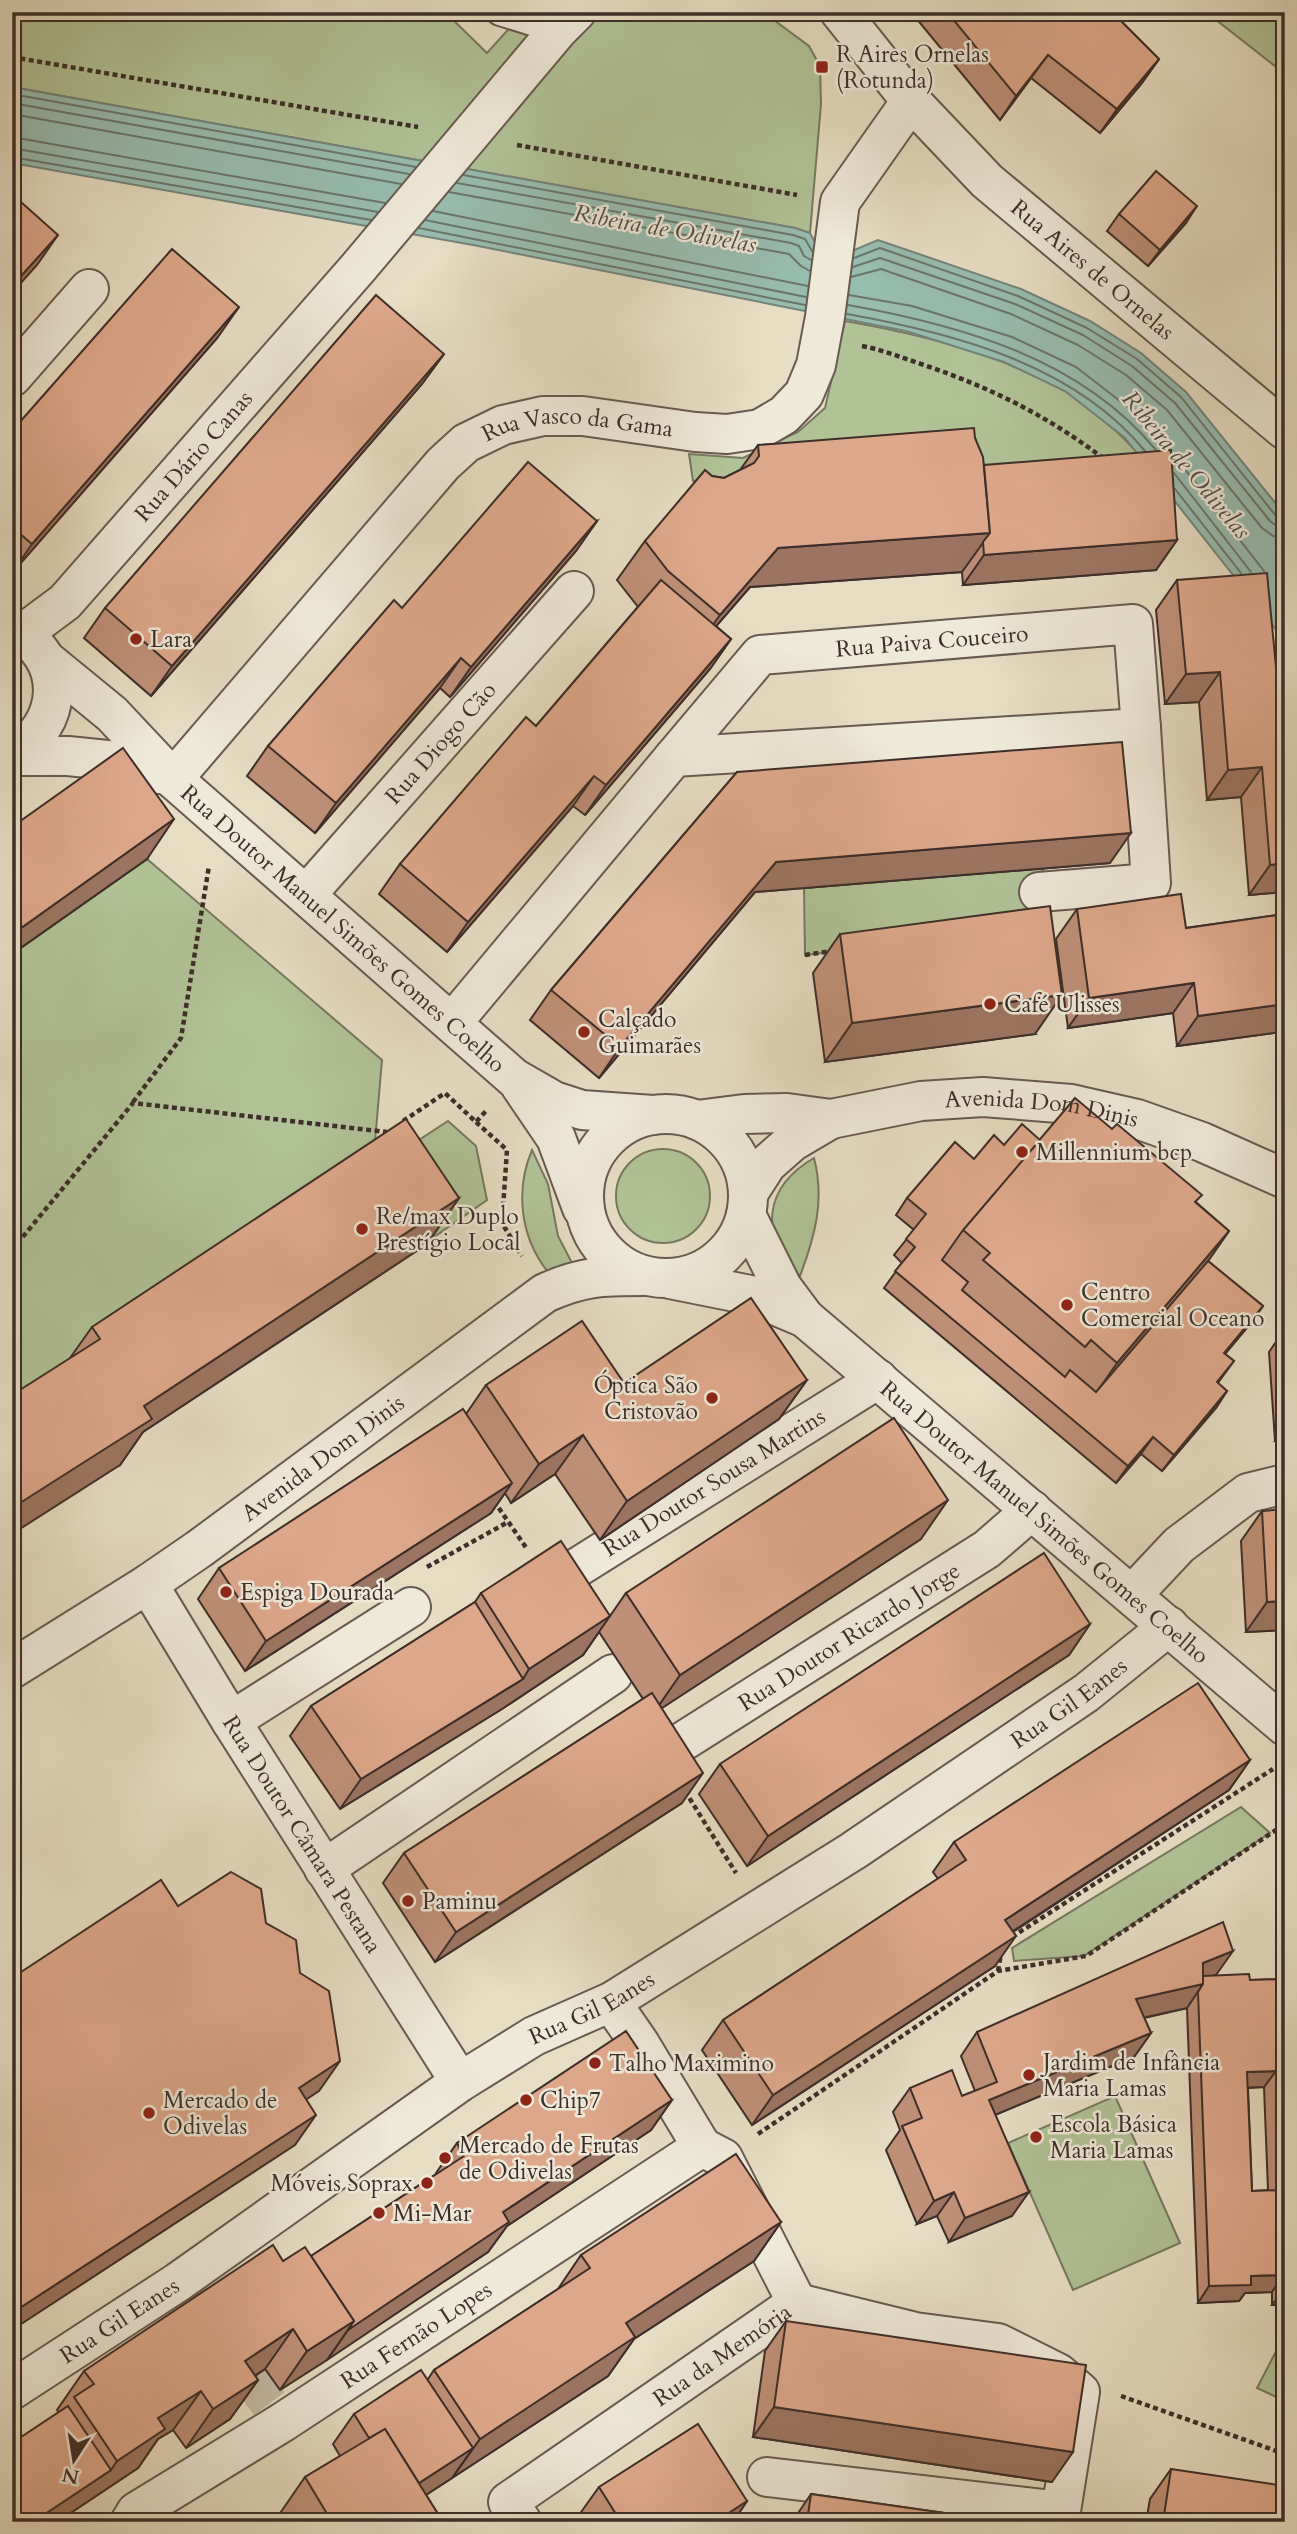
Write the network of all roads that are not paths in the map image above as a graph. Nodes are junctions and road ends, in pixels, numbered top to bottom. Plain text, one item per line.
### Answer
1 (500, 12) edge
2 (840, 13) edge
3 (567, 21) edge
4 (911, 101) junction
5 (89, 289) dead end
6 (12, 377) edge
7 (1285, 430) edge
8 (574, 591) edge
9 (27, 641) edge
10 (1141, 728) junction
11 (12, 755) edge
12 (674, 757) junction
13 (173, 779) junction
14 (1039, 892) dead end
15 (306, 895) junction
16 (452, 1023) junction
17 (514, 1077) junction
18 (653, 1115) junction
19 (831, 1119) junction
20 (697, 1120) junction
21 (1285, 1179) edge
22 (748, 1203) junction
23 (587, 1222) junction
24 (657, 1277) junction
25 (805, 1318) junction
26 (878, 1379) junction
27 (1285, 1484) edge
28 (1032, 1510) junction
29 (148, 1584) junction
30 (551, 1584) edge
31 (415, 1589) road end
32 (1132, 1595) junction
33 (1168, 1626) junction
34 (12, 1669) edge
35 (613, 1674) dead end
36 (231, 1721) junction
37 (1285, 1726) edge
38 (663, 1754) edge
39 (324, 1869) junction
40 (611, 2002) junction
41 (460, 2082) junction
42 (713, 2153) junction
43 (797, 2303) junction
44 (12, 2390) edge
45 (766, 2477) dead end
46 (136, 2519) edge
47 (522, 2522) edge

1 - 3 lane
2 - 4 street, Rua Aires de Ornelas
3 - 9 street, Rua Dário Canas
4 - 7 street, Rua Aires de Ornelas
4 - 13 street, Rua Vasco da Gama
5 - 6 street
8 - 15 street, Rua Diogo Cão
9 - 11 street
9 - 13 street, Rua Doutor Manuel Simões Gomes Coelho
10 - 12 street
10 - 12 street, Rua Paiva Couceiro
10 - 14 street, Rua Paiva Couceiro
11 - 13 street, Rua Doutor Manuel Simões Gomes Coelho
12 - 16 street, Rua Paiva Couceiro
13 - 15 street, Rua Doutor Manuel Simões Gomes Coelho
15 - 16 street, Rua Doutor Manuel Simões Gomes Coelho
16 - 17 street, Rua Doutor Manuel Simões Gomes Coelho
17 - 18 street, Rua Doutor Manuel Simões Gomes Coelho
17 - 23 street, Rua Doutor Manuel Simões Gomes Coelho
18 - 20 street
18 - 23 street
19 - 20 street, Avenida Dom Dinis
19 - 21 street, Avenida Dom Dinis
19 - 22 street, Avenida Dom Dinis
20 - 22 street
22 - 24 street
22 - 25 street, Rua Doutor Manuel Simões Gomes Coelho
23 - 24 street
24 - 25 street, Rua Doutor Manuel Simões Gomes Coelho
24 - 29 street, Avenida Dom Dinis
25 - 26 street, Rua Doutor Manuel Simões Gomes Coelho
26 - 28 street, Rua Doutor Manuel Simões Gomes Coelho
26 - 30 street, Rua Doutor Sousa Martins
27 - 32 street
28 - 32 street, Rua Doutor Manuel Simões Gomes Coelho
28 - 38 street, Rua Doutor Ricardo Jorge
29 - 34 street, Avenida Dom Dinis
29 - 36 street, Rua Doutor Câmara Pestana
31 - 36 street
32 - 33 street, Rua Doutor Manuel Simões Gomes Coelho
33 - 37 street, Rua Doutor Manuel Simões Gomes Coelho
33 - 40 street, Rua Gil Eanes
35 - 39 street
36 - 39 street, Rua Doutor Câmara Pestana
39 - 41 street, Rua Doutor Câmara Pestana
40 - 41 street, Rua Gil Eanes
40 - 42 street, Rua da Memória
41 - 44 street, Rua Gil Eanes
42 - 43 street, Rua da Memória
42 - 46 street, Rua Fernão Lopes
43 - 45 street
43 - 47 street, Rua da Memória

